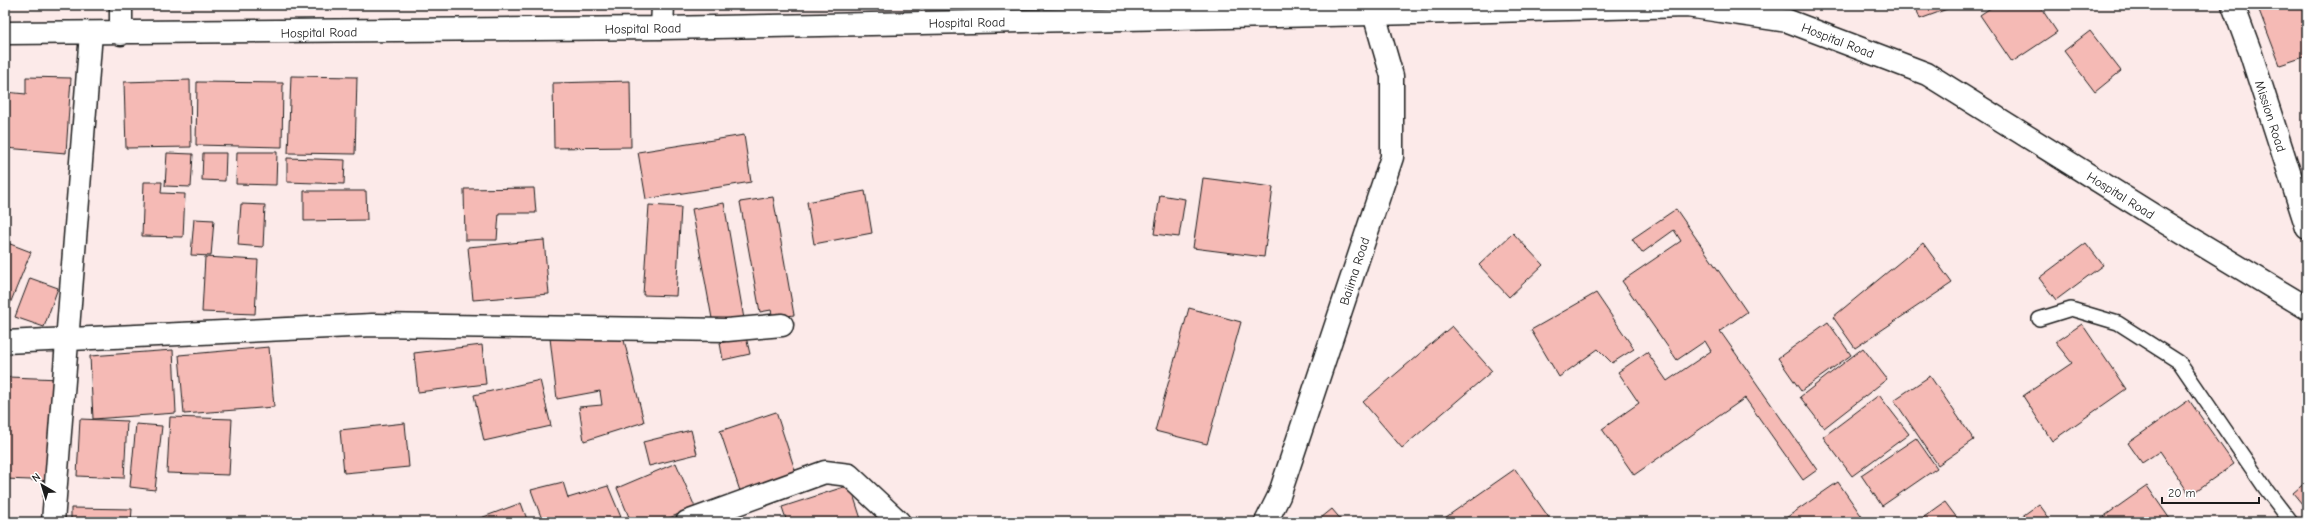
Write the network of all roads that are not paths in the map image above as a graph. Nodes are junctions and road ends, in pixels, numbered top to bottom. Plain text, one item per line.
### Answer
1 (121, 5) edge
2 (663, 5) edge
3 (2233, 5) edge
4 (1373, 10) edge
5 (662, 28) junction
6 (91, 33) junction
7 (5, 34) edge
8 (121, 34) junction
9 (2307, 228) edge
10 (2307, 308) edge
11 (2039, 319) dead end
12 (782, 325) dead end
13 (67, 340) junction
14 (5, 342) edge
15 (52, 522) edge
16 (687, 522) edge
17 (899, 522) edge
18 (1266, 522) edge
19 (2291, 522) edge

1 - 8 street
2 - 5 street
3 - 9 street, Mission Road
4 - 5 street, Hospital Road
4 - 10 street, Hospital Road
4 - 18 street, Baiima Road
5 - 8 street, Hospital Road
6 - 7 street, Hospital Road
6 - 8 street, Hospital Road
6 - 13 street
11 - 19 lane
12 - 13 street
13 - 14 street
13 - 15 street
16 - 17 street

